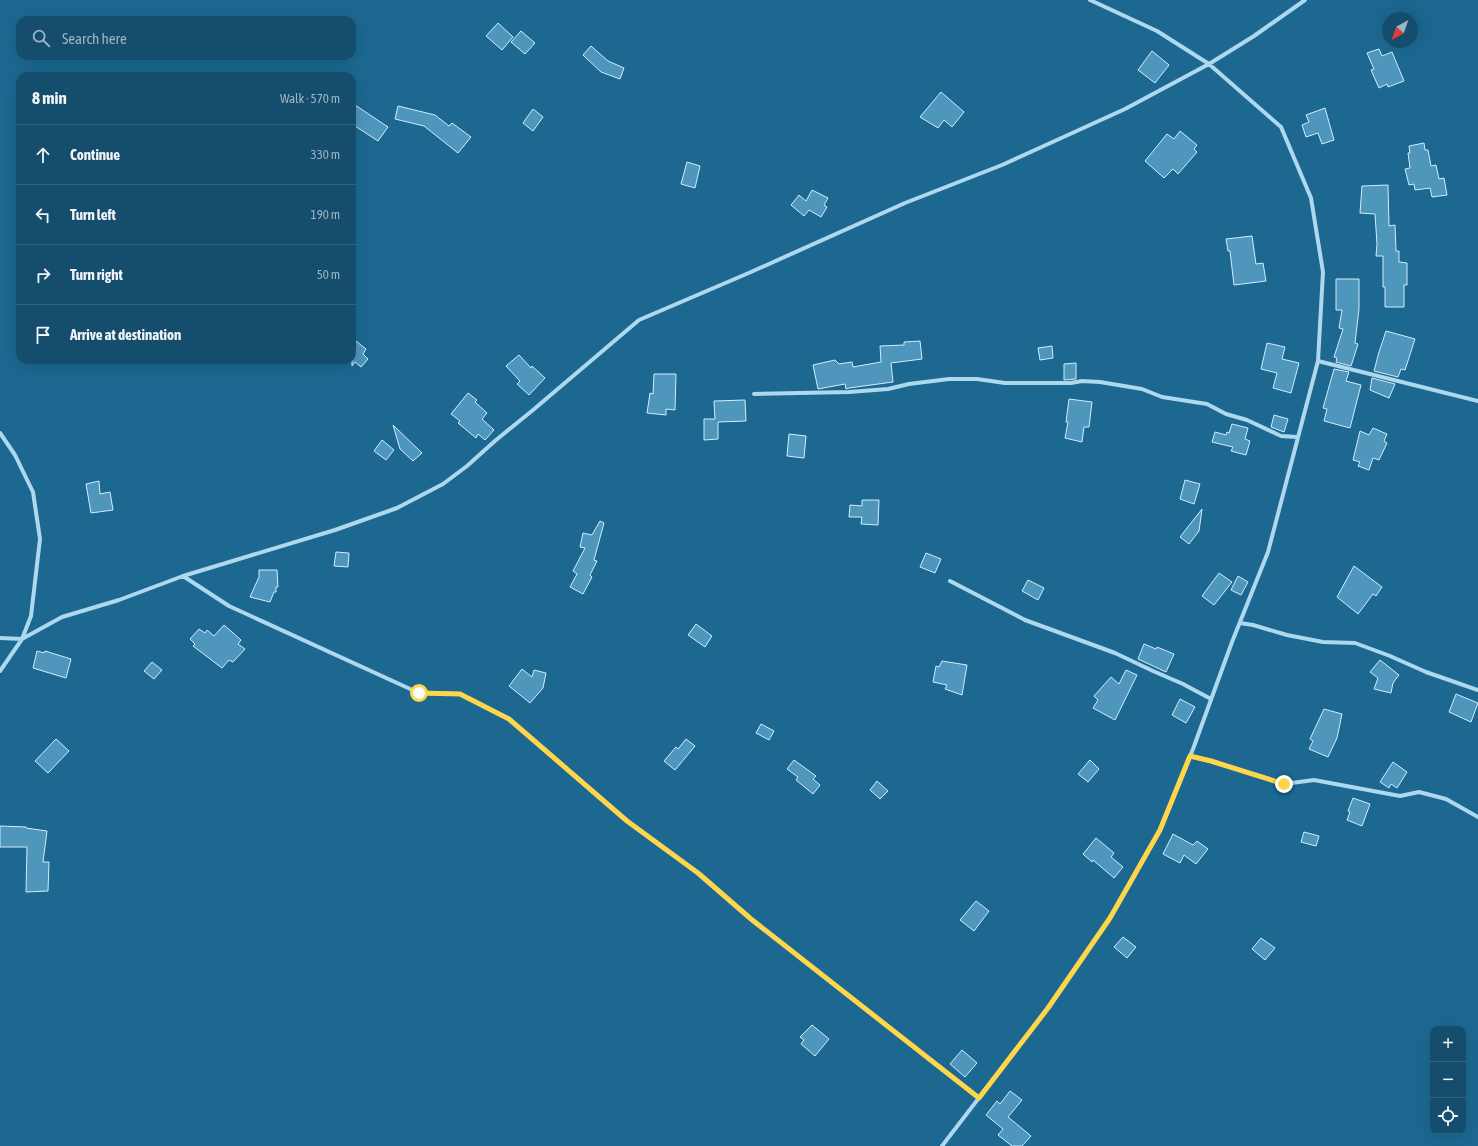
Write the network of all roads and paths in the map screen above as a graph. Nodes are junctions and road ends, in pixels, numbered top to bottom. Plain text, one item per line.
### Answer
1 (1090, 0) edge
2 (1305, 0) edge
3 (1209, 64) junction
4 (1318, 361) junction
5 (754, 394) dead end
6 (1478, 401) edge
7 (0, 433) edge
8 (1297, 437) junction
9 (183, 576) junction
10 (950, 581) dead end
11 (1240, 623) junction
12 (0, 638) edge
13 (22, 639) junction
14 (0, 671) edge
15 (1478, 690) edge
16 (1211, 699) junction
17 (1190, 756) junction
18 (1478, 817) edge
19 (979, 1098) junction
20 (942, 1146) edge

1 - 3 street
2 - 3 street
3 - 4 street
3 - 9 street
4 - 6 street
4 - 8 street
5 - 8 street
7 - 13 street
8 - 11 street
9 - 13 street
9 - 19 street
10 - 16 street
11 - 15 street
11 - 16 street
12 - 13 street
13 - 14 street
16 - 17 street
17 - 18 street
17 - 19 street
19 - 20 street

